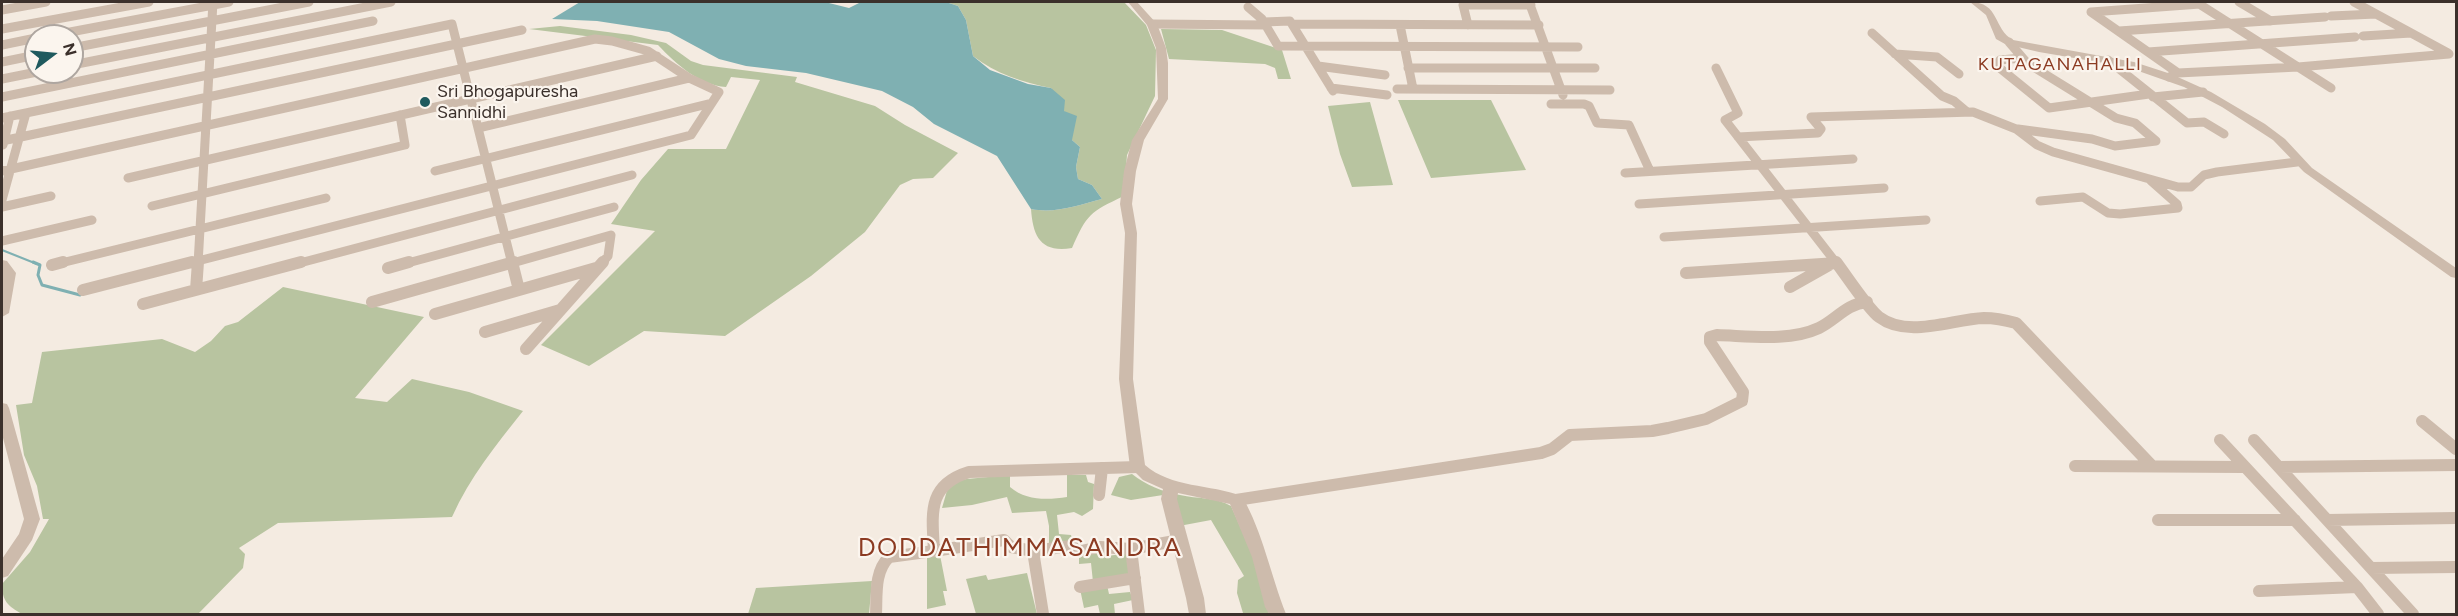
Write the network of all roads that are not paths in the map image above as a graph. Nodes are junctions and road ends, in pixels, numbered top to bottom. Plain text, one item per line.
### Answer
1 (46, 2) edge
2 (99, 2) edge
3 (149, 2) edge
4 (229, 2) edge
5 (309, 2) edge
6 (391, 2) edge
7 (1132, 2) edge
8 (1974, 2) edge
9 (2239, 2) edge
10 (2354, 2) edge
11 (213, 3) edge
12 (1530, 3) edge
13 (2198, 3) edge
14 (362, 4) edge
15 (1248, 7) dead end
16 (2, 10) edge
17 (103, 10) junction
18 (2376, 14) junction
19 (212, 21) junction
20 (368, 22) junction
21 (2272, 22) junction
22 (1152, 24) junction
23 (1265, 24) junction
24 (1293, 24) junction
25 (2232, 24) junction
26 (1400, 25) junction
27 (1468, 25) junction
28 (1539, 25) junction
29 (2, 29) edge
30 (84, 29) edge
31 (522, 30) dead end
32 (2119, 31) junction
33 (1872, 33) dead end
34 (2411, 33) junction
35 (211, 38) junction
36 (24, 40) edge
37 (367, 42) junction
38 (2009, 42) junction
39 (457, 44) junction
40 (2262, 44) junction
41 (2, 45) edge
42 (1305, 45) junction
43 (1404, 45) junction
44 (84, 46) edge
45 (1547, 47) junction
46 (1578, 47) dead end
47 (2148, 52) junction
48 (210, 54) junction
49 (1895, 54) junction
50 (657, 56) junction
51 (24, 57) edge
52 (2022, 58) junction
53 (2108, 60) junction
54 (2, 62) edge
55 (84, 63) edge
56 (1318, 66) junction
57 (2298, 67) junction
58 (1408, 68) junction
59 (1554, 68) junction
60 (1595, 68) dead end
61 (1716, 68) dead end
62 (464, 71) junction
63 (1959, 74) dead end
64 (24, 75) edge
65 (208, 75) junction
66 (1385, 75) dead end
67 (2174, 75) junction
68 (689, 78) junction
69 (2, 79) edge
70 (2331, 88) dead end
71 (1397, 89) dead end
72 (1413, 89) junction
73 (1561, 89) junction
74 (1610, 90) dead end
75 (2203, 92) junction
76 (1387, 95) dead end
77 (2151, 95) junction
78 (2, 97) edge
79 (207, 97) junction
80 (471, 99) junction
81 (712, 103) junction
82 (2088, 103) junction
83 (1551, 104) dead end
84 (1566, 104) junction
85 (1967, 112) junction
86 (26, 113) junction
87 (400, 115) junction
88 (6, 117) edge
89 (205, 128) junction
90 (478, 128) junction
91 (2016, 129) junction
92 (2223, 134) dead end
93 (1738, 136) junction
94 (19, 138) junction
95 (2, 143) edge
96 (486, 158) junction
97 (1853, 159) dead end
98 (204, 160) junction
99 (2297, 162) junction
100 (1760, 165) junction
101 (435, 171) dead end
102 (1650, 171) junction
103 (5, 173) edge
104 (1625, 173) dead end
105 (632, 175) dead end
106 (2146, 177) junction
107 (128, 178) dead end
108 (493, 186) junction
109 (1884, 188) dead end
110 (201, 194) junction
111 (1783, 194) junction
112 (51, 196) dead end
113 (326, 198) dead end
114 (2, 200) edge
115 (2040, 201) dead end
116 (1639, 204) dead end
117 (152, 206) dead end
118 (2, 207) edge
119 (614, 207) dead end
120 (499, 210) junction
121 (92, 220) dead end
122 (1926, 220) dead end
123 (1809, 228) junction
124 (200, 229) junction
125 (505, 236) junction
126 (1664, 237) dead end
127 (2, 241) edge
128 (198, 261) junction
129 (512, 263) junction
130 (1834, 263) junction
131 (2, 264) edge
132 (52, 265) dead end
133 (388, 268) dead end
134 (598, 268) junction
135 (1686, 273) dead end
136 (2457, 274) edge
137 (1790, 287) dead end
138 (83, 290) dead end
139 (196, 290) junction
140 (519, 290) junction
141 (372, 302) dead end
142 (1867, 302) junction
143 (143, 304) dead end
144 (560, 310) junction
145 (2, 313) edge
146 (435, 314) dead end
147 (485, 332) dead end
148 (526, 349) dead end
149 (2, 408) edge
150 (2422, 421) dead end
151 (2220, 440) dead end
152 (2254, 440) dead end
153 (2457, 449) edge
154 (2457, 465) edge
155 (2075, 466) dead end
156 (2152, 466) junction
157 (1138, 467) junction
158 (2243, 467) junction
159 (2279, 467) junction
160 (1102, 468) junction
161 (1172, 487) junction
162 (1099, 495) dead end
163 (1236, 500) junction
164 (2457, 518) edge
165 (2158, 520) dead end
166 (2295, 520) junction
167 (2327, 520) junction
168 (1180, 540) junction
169 (1131, 549) junction
170 (934, 551) junction
171 (1033, 551) junction
172 (2457, 567) edge
173 (2371, 568) junction
174 (2, 571) edge
175 (1136, 578) junction
176 (1080, 587) dead end
177 (2357, 587) junction
178 (2259, 591) dead end
179 (876, 615) edge
180 (1043, 615) edge
181 (1139, 615) edge
182 (1197, 615) edge
183 (1278, 615) edge
184 (2378, 615) edge
185 (2413, 615) edge

1 - 16 street
2 - 17 street
3 - 17 street
4 - 11 street
5 - 19 street
6 - 14 street
7 - 22 street
8 - 38 street
9 - 21 street
10 - 18 street
11 - 19 street
11 - 30 street
12 - 27 street
12 - 28 street
13 - 25 street
13 - 32 street
14 - 20 street
14 - 35 street
15 - 23 street
17 - 29 street
18 - 21 street
18 - 34 street
19 - 35 street
19 - 44 street
20 - 37 street
20 - 48 street
21 - 25 street
22 - 23 street
22 - 157 street
23 - 24 street
23 - 42 street
24 - 26 street
24 - 42 street
25 - 32 street
25 - 40 street
26 - 27 street
26 - 43 street
27 - 28 street
28 - 45 street
31 - 39 street
32 - 47 street
33 - 49 street
34 - 40 street
34 - 57 street
35 - 48 street
35 - 55 street
36 - 41 street
37 - 39 street
37 - 65 street
38 - 52 street
38 - 53 street
39 - 62 street
39 - 79 street
40 - 47 street
40 - 57 street
42 - 43 street
42 - 56 street
43 - 45 street
43 - 58 street
45 - 46 street
45 - 59 street
47 - 67 street
48 - 65 street
48 - 78 street
49 - 63 street
49 - 85 street
50 - 62 street
50 - 68 street
50 - 80 street
51 - 54 street
52 - 82 street
52 - 82 street
53 - 67 street
53 - 77 street
56 - 66 street
56 - 76 street
57 - 67 street
57 - 70 street
58 - 59 street
58 - 72 street
59 - 60 street
59 - 73 street
61 - 93 street
62 - 80 street
62 - 89 street
64 - 69 street
65 - 79 street
65 - 86 street
67 - 75 street
68 - 81 street
68 - 90 street
71 - 72 street
72 - 73 street
73 - 74 street
73 - 84 street
75 - 77 street
75 - 99 street
77 - 82 street
77 - 92 street
79 - 89 street
79 - 94 street
80 - 87 street
80 - 90 street
81 - 96 street
81 - 108 street
82 - 91 street
83 - 84 street
84 - 102 street
85 - 91 street
85 - 93 street
86 - 88 street
86 - 94 street
87 - 98 street
87 - 110 street
88 - 95 street
89 - 98 street
89 - 103 street
90 - 96 street
91 - 106 street
93 - 100 street
94 - 95 street
94 - 103 street
96 - 101 street
96 - 108 street
97 - 100 street
98 - 107 street
98 - 110 street
99 - 106 street
99 - 136 street
100 - 102 street
100 - 111 street
102 - 104 street
103 - 114 street
105 - 120 street
106 - 115 street
108 - 120 street
108 - 128 street
109 - 111 street
110 - 117 street
110 - 124 street
111 - 116 street
111 - 123 street
112 - 118 street
113 - 124 street
119 - 125 street
120 - 125 street
120 - 139 street
121 - 127 street
122 - 123 street
123 - 126 street
123 - 130 street
124 - 128 street
124 - 132 street
125 - 129 street
125 - 133 street
128 - 138 street
128 - 139 street
129 - 134 street
129 - 140 street
129 - 141 street
130 - 135 street
130 - 137 street
130 - 142 street
131 - 145 street
134 - 140 street
134 - 144 street
139 - 143 street
140 - 146 street
142 - 156 street
142 - 163 street
144 - 147 street
144 - 148 street
149 - 174 street
150 - 153 street
151 - 158 street
152 - 159 street
154 - 159 street
155 - 156 street
156 - 158 street
157 - 160 street
157 - 161 street
158 - 166 street
159 - 167 street
160 - 162 street
160 - 170 street
161 - 163 street
161 - 168 street
163 - 183 street
164 - 167 street
165 - 166 street
166 - 177 street
167 - 173 street
168 - 169 street
168 - 182 street
169 - 171 street
169 - 175 street
170 - 171 street
170 - 179 street
171 - 180 street
172 - 173 street
173 - 185 street
175 - 176 street
175 - 181 street
177 - 178 street
177 - 184 street

